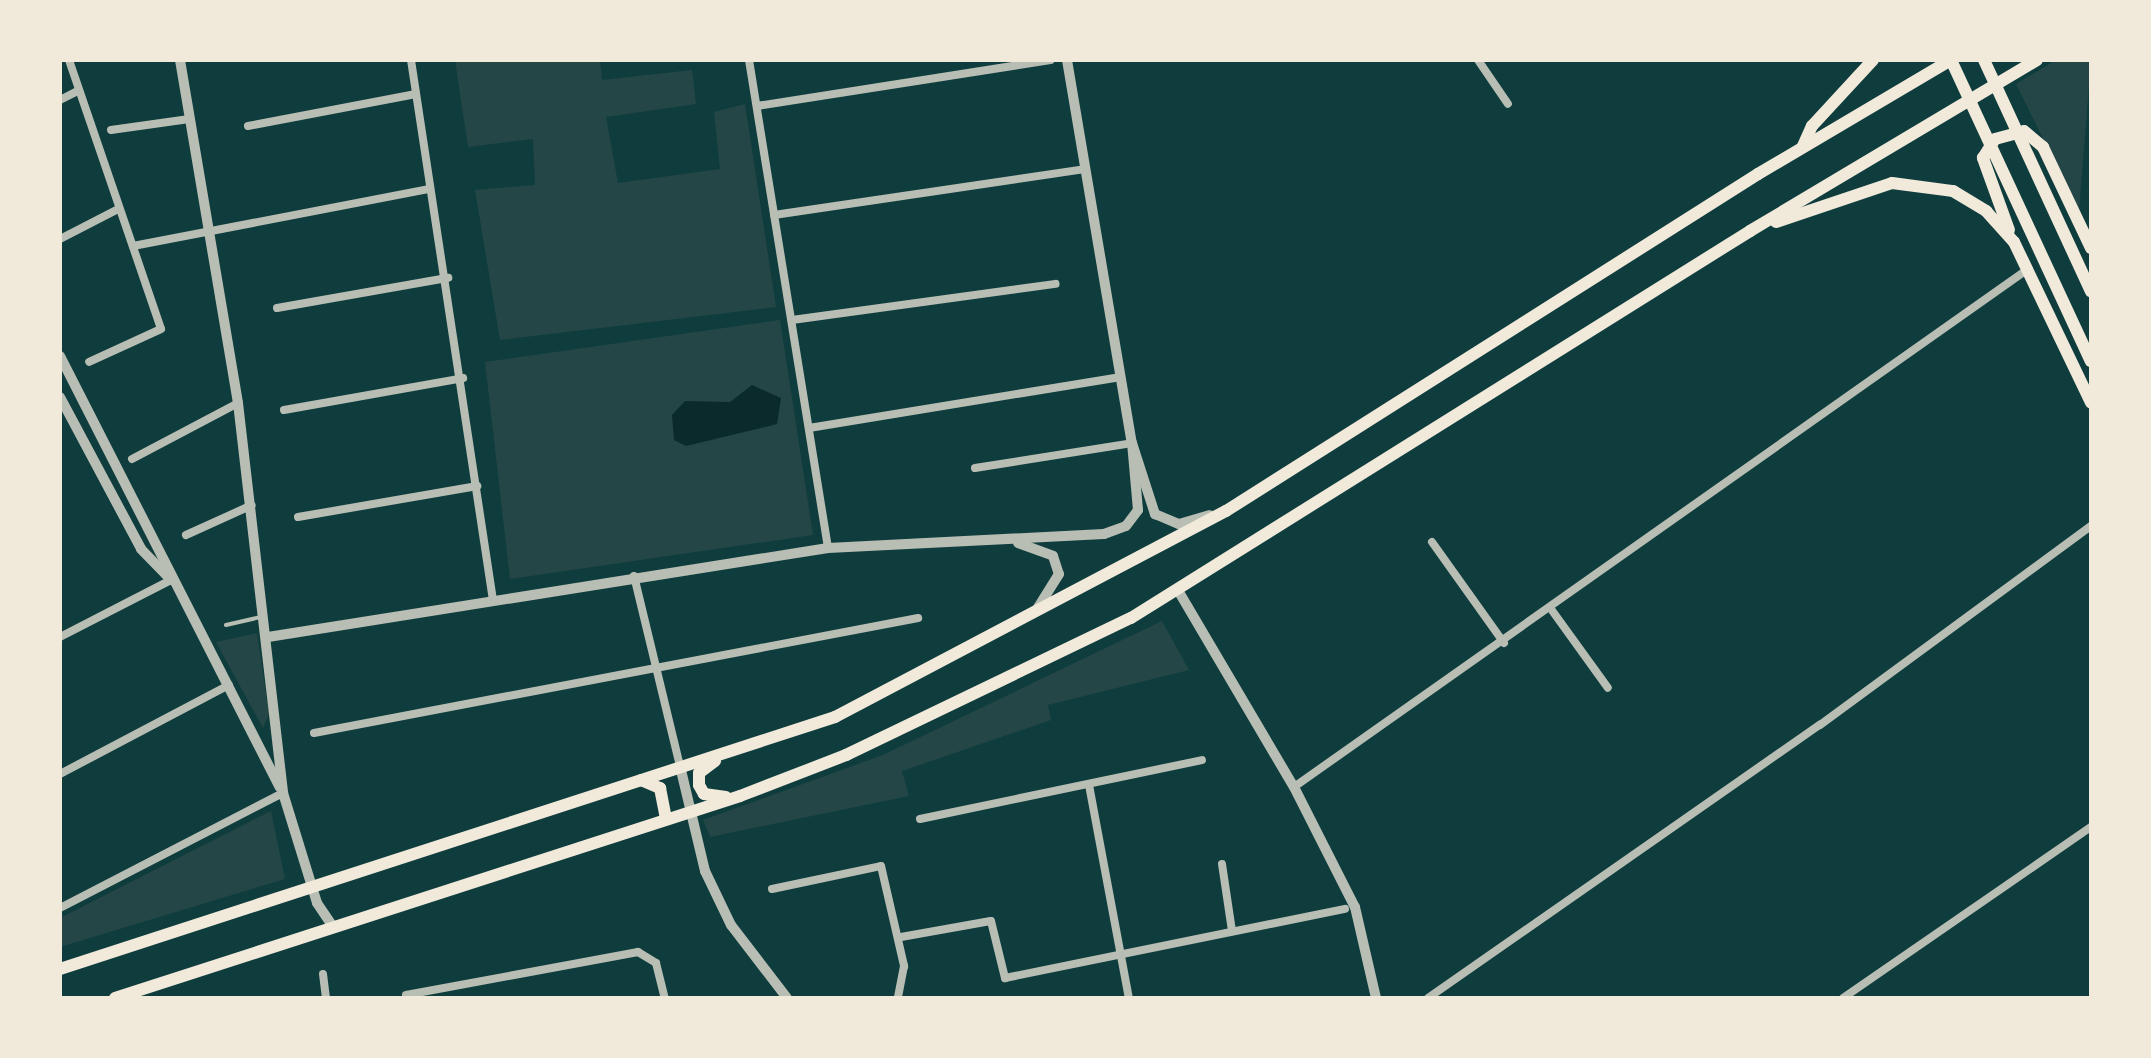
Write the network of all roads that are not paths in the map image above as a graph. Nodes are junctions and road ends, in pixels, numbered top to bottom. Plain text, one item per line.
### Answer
1 (69, 60) edge
2 (180, 60) edge
3 (410, 60) edge
4 (750, 60) edge
5 (1050, 60) edge
6 (1067, 60) edge
7 (1478, 60) edge
8 (1873, 60) edge
9 (1951, 60) edge
10 (1984, 60) edge
11 (2037, 60) edge
12 (78, 90) junction
13 (416, 94) junction
14 (60, 100) edge
15 (1508, 104) dead end
16 (757, 106) junction
17 (189, 119) junction
18 (248, 126) dead end
19 (111, 130) dead end
20 (1802, 147) junction
21 (1085, 168) junction
22 (430, 189) junction
23 (118, 208) junction
24 (774, 215) junction
25 (209, 230) junction
26 (1750, 231) junction
27 (60, 238) edge
28 (2014, 242) junction
29 (133, 246) junction
30 (2091, 248) edge
31 (2028, 270) junction
32 (448, 278) junction
33 (1056, 284) dead end
34 (2088, 286) edge
35 (277, 308) dead end
36 (792, 320) junction
37 (60, 356) edge
38 (2091, 360) edge
39 (90, 362) dead end
40 (1121, 377) junction
41 (463, 378) junction
42 (60, 397) edge
43 (238, 403) junction
44 (2091, 403) edge
45 (284, 410) dead end
46 (809, 428) junction
47 (1132, 443) junction
48 (132, 459) dead end
49 (975, 468) dead end
50 (477, 486) junction
51 (252, 505) junction
52 (1226, 511) junction
53 (298, 517) dead end
54 (2091, 526) edge
55 (186, 535) dead end
56 (1012, 540) junction
57 (1432, 542) dead end
58 (828, 548) junction
59 (634, 576) junction
60 (171, 580) junction
61 (1179, 592) junction
62 (493, 600) junction
63 (1551, 610) junction
64 (266, 616) junction
65 (918, 618) dead end
66 (1028, 620) junction
67 (226, 625) dead end
68 (60, 637) edge
69 (268, 637) junction
70 (1504, 644) junction
71 (654, 668) junction
72 (229, 686) junction
73 (1608, 688) dead end
74 (314, 733) dead end
75 (720, 756) junction
76 (1202, 760) dead end
77 (680, 766) junction
78 (60, 774) edge
79 (641, 780) junction
80 (1089, 785) junction
81 (1294, 788) junction
82 (284, 793) junction
83 (740, 796) junction
84 (690, 813) junction
85 (666, 818) junction
86 (920, 819) dead end
87 (2091, 827) edge
88 (1222, 864) dead end
89 (772, 889) dead end
90 (313, 890) junction
91 (60, 908) edge
92 (1345, 908) dead end
93 (334, 928) junction
94 (1232, 930) junction
95 (900, 936) junction
96 (1122, 953) junction
97 (60, 969) edge
98 (322, 974) dead end
99 (471, 984) junction
100 (406, 995) dead end
101 (115, 998) edge
102 (326, 998) edge
103 (473, 998) edge
104 (664, 998) edge
105 (787, 998) edge
106 (898, 998) edge
107 (1129, 998) edge
108 (1376, 998) edge
109 (1428, 998) edge
110 (1842, 998) edge

1 - 12 street
2 - 17 street
3 - 13 street
4 - 16 street
5 - 16 street
6 - 21 street
7 - 15 street
8 - 20 main road
9 - 20 main road
9 - 38 main road
10 - 34 main road
11 - 26 main road
12 - 14 street
12 - 23 street
13 - 18 street
13 - 22 street
16 - 24 street
17 - 19 street
17 - 25 street
20 - 52 main road
21 - 24 street
21 - 40 street
22 - 25 street
22 - 32 street
23 - 27 street
23 - 29 street
24 - 36 street
25 - 29 street
25 - 43 street
26 - 28 main road
26 - 61 main road
28 - 30 main road
28 - 31 main road
29 - 39 street
31 - 44 main road
31 - 63 street
32 - 35 street
32 - 41 street
33 - 36 street
36 - 46 street
37 - 60 street
40 - 46 street
40 - 47 street
41 - 45 street
41 - 50 street
42 - 60 street
43 - 48 street
43 - 51 street
46 - 58 street
47 - 49 street
47 - 52 street
47 - 56 street
50 - 53 street
50 - 62 street
51 - 55 street
51 - 64 street
52 - 66 main road
54 - 109 street
56 - 58 street
56 - 66 street
57 - 70 street
58 - 59 street
59 - 62 street
59 - 71 street
60 - 68 street
60 - 72 street
61 - 81 street
61 - 83 main road
62 - 69 street
63 - 70 street
63 - 73 street
64 - 67 lane
64 - 69 street
65 - 71 street
66 - 75 main road
69 - 82 street
70 - 81 street
71 - 74 street
71 - 77 street
72 - 78 street
72 - 82 street
75 - 77 main road
75 - 83 main road
76 - 80 street
77 - 79 main road
77 - 84 street
79 - 85 main road
79 - 90 main road
80 - 86 street
80 - 96 street
81 - 108 street
82 - 90 street
82 - 91 street
83 - 84 main road
84 - 85 main road
84 - 105 street
85 - 93 main road
87 - 110 street
88 - 94 street
89 - 95 street
90 - 93 street
90 - 97 main road
92 - 94 street
93 - 101 main road
94 - 96 street
95 - 96 street
95 - 106 street
96 - 107 street
98 - 102 street
99 - 100 street
99 - 103 street
99 - 104 street

